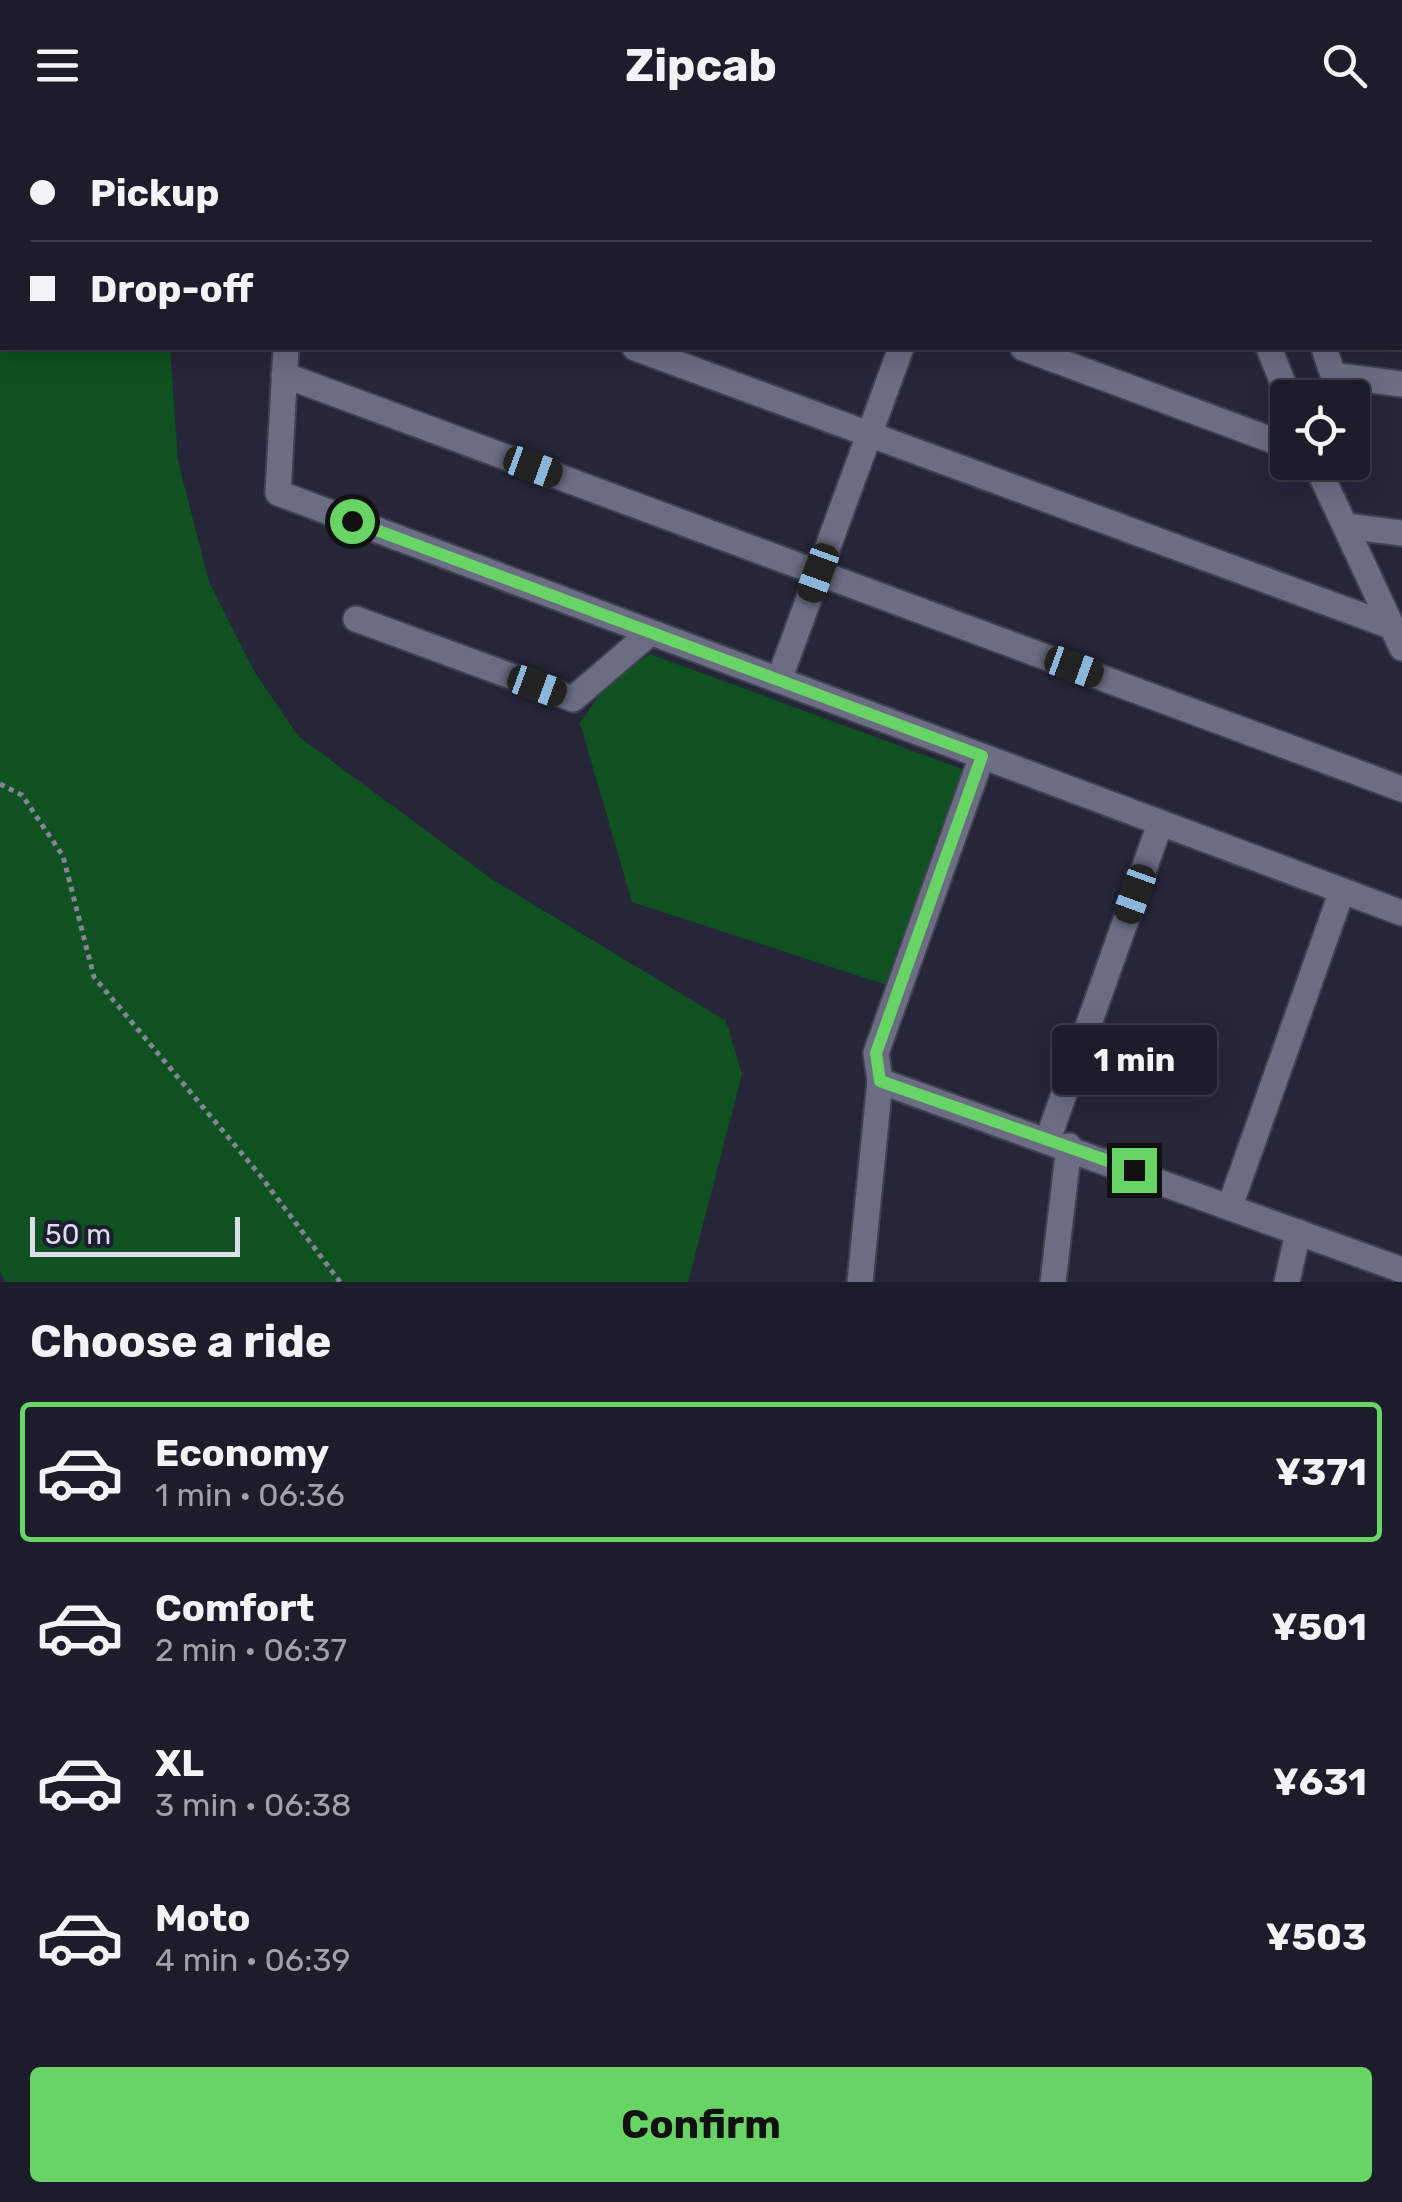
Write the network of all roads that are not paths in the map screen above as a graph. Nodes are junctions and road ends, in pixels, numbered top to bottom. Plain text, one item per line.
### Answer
1 (286, 350) edge
2 (640, 350) edge
3 (900, 350) edge
4 (1028, 350) edge
5 (1270, 350) edge
6 (1325, 350) edge
7 (284, 375) junction
8 (1282, 380) edge
9 (1402, 384) edge
10 (870, 434) junction
11 (1270, 439) edge
12 (1324, 480) edge
13 (1346, 526) junction
14 (1402, 533) edge
15 (818, 573) junction
16 (356, 620) dead end
17 (650, 633) junction
18 (1397, 638) edge
19 (779, 680) junction
20 (982, 756) junction
21 (1402, 788) edge
22 (1160, 824) junction
23 (1342, 891) junction
24 (1402, 913) edge
25 (880, 1081) junction
26 (1059, 1142) junction
27 (1230, 1206) junction
28 (1298, 1232) junction
29 (1402, 1270) edge
30 (860, 1282) edge
31 (1053, 1282) edge
32 (1288, 1282) edge

1 - 7 street
2 - 10 street
3 - 10 street
4 - 11 street
5 - 8 street
6 - 9 street
7 - 15 street
7 - 17 street
10 - 15 street
10 - 18 street
12 - 13 street
13 - 14 street
13 - 18 street
15 - 19 street
15 - 21 street
16 - 17 street
17 - 19 street
19 - 20 street
20 - 22 street
20 - 25 street
22 - 23 street
22 - 26 street
23 - 24 street
23 - 27 street
25 - 26 street
25 - 30 street
26 - 27 street
26 - 31 street
27 - 28 street
28 - 29 street
28 - 32 street

